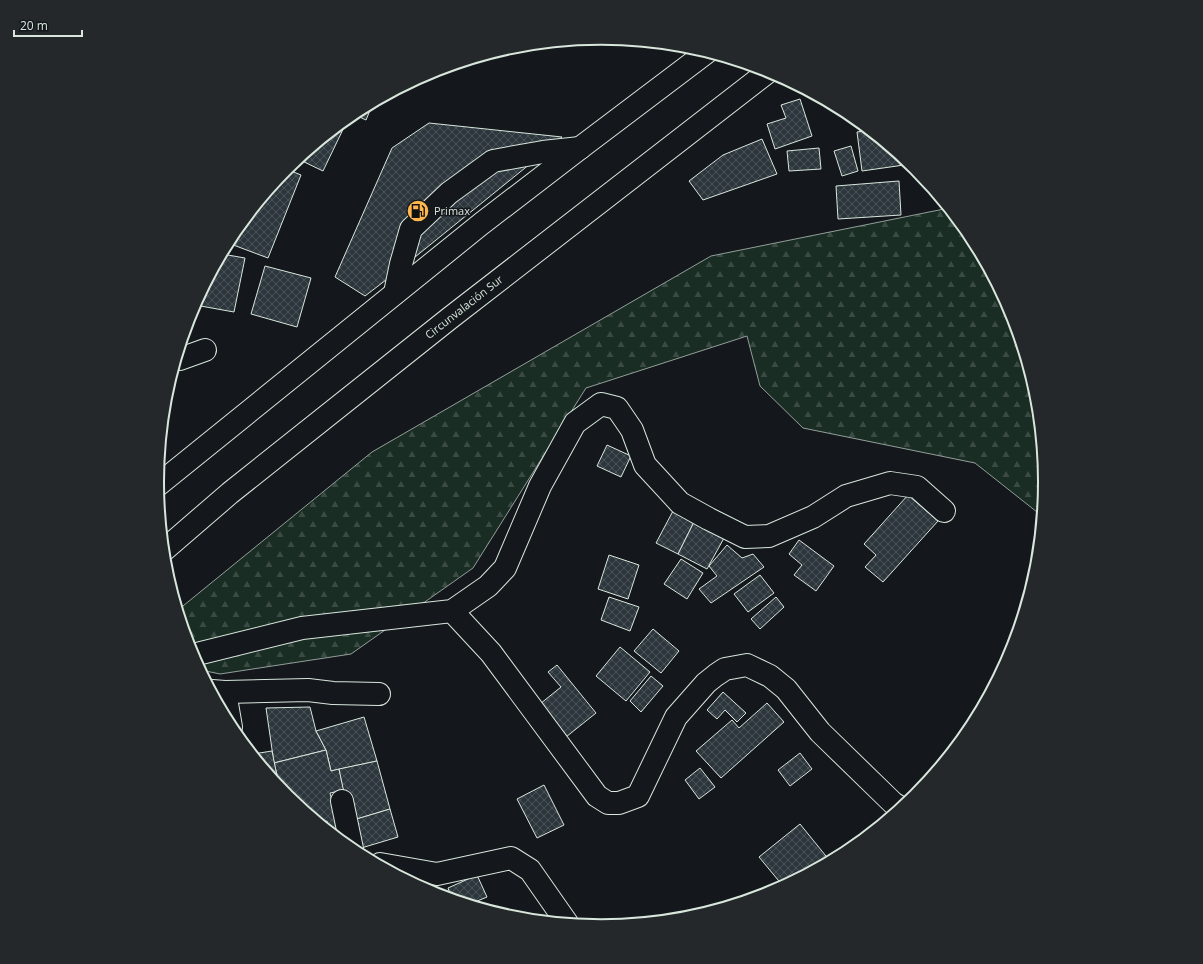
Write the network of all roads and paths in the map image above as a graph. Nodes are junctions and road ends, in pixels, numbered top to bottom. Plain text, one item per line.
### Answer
1 (701, 57) edge
2 (763, 76) edge
3 (580, 148) junction
4 (395, 292) junction
5 (205, 350) dead end
6 (183, 358) edge
7 (164, 480) edge
8 (944, 511) dead end
9 (169, 546) edge
10 (452, 611) junction
11 (200, 653) edge
12 (218, 692) edge
13 (379, 694) dead end
14 (342, 801) dead end
15 (896, 805) edge
16 (350, 839) edge
17 (395, 867) edge
18 (563, 917) edge

1 - 3 main road
2 - 9 main road, Circunvalación Sur
3 - 4 main road
3 - 4 main road
4 - 7 main road
5 - 6 main road
8 - 10 main road
10 - 11 main road
10 - 15 main road
12 - 13 main road
14 - 16 main road
17 - 18 main road

